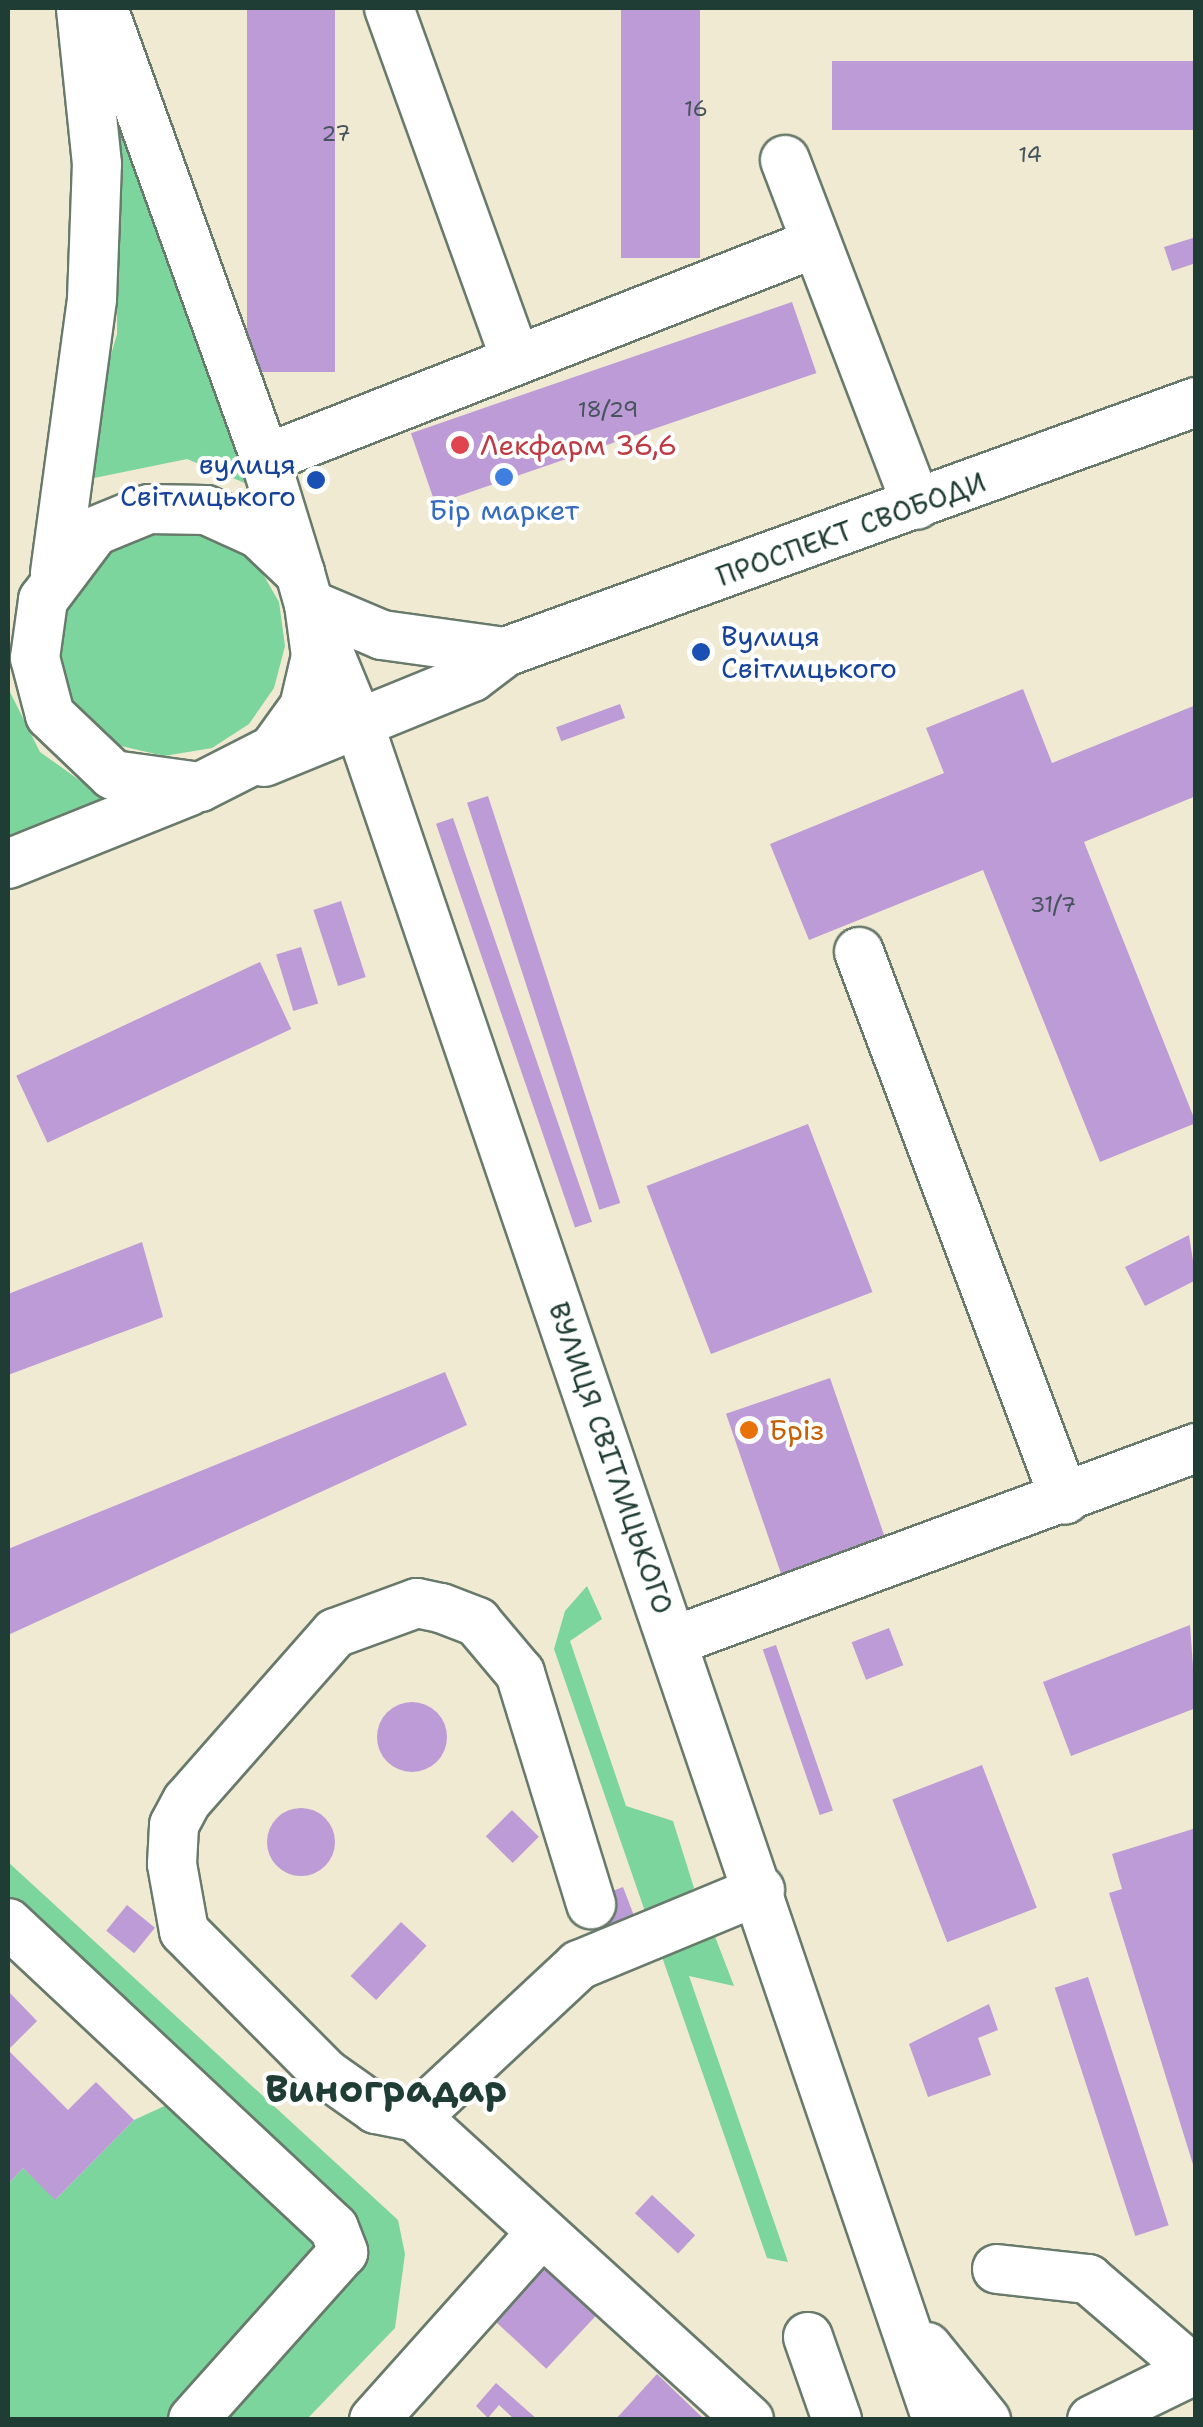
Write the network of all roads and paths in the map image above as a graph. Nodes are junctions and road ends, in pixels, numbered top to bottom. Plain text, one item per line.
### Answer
1 (81, 8) edge
2 (103, 8) edge
3 (389, 8) edge
4 (785, 160) dead end
5 (814, 244) junction
6 (516, 360) junction
7 (1196, 402) edge
8 (265, 459) junction
9 (917, 505) junction
10 (49, 586) junction
11 (305, 588) junction
12 (8, 639) edge
13 (505, 652) junction
14 (360, 726) junction
15 (252, 767) junction
16 (200, 787) junction
17 (8, 864) edge
18 (858, 952) dead end
19 (1196, 1448) edge
20 (1065, 1500) junction
21 (674, 1641) junction
22 (760, 1890) junction
23 (592, 1904) dead end
24 (8, 1923) edge
25 (416, 2117) junction
26 (542, 2232) junction
27 (996, 2269) dead end
28 (905, 2316) junction
29 (808, 2337) dead end
30 (1195, 2369) edge
31 (192, 2420) edge
32 (374, 2420) edge
33 (749, 2420) edge
34 (836, 2420) edge
35 (937, 2420) edge
36 (986, 2420) edge
37 (1092, 2420) edge
38 (1146, 2420) edge

1 - 10 street
2 - 8 street, ВУЛИЦЯ СВІТЛИЦЬКОГО
3 - 6 street
4 - 5 street
5 - 6 street
5 - 9 street
6 - 8 street
7 - 9 street, ПРОСПЕКТ СВОБОДИ
8 - 11 street, ВУЛИЦЯ СВІТЛИЦЬКОГО
9 - 13 street, ПРОСПЕКТ СВОБОДИ
10 - 11 street
10 - 12 street
10 - 16 street
11 - 13 street, ПРОСПЕКТ СВОБОДИ
11 - 14 street, ВУЛИЦЯ СВІТЛИЦЬКОГО
11 - 15 street
13 - 14 street, ПРОСПЕКТ СВОБОДИ
14 - 15 street, ПРОСПЕКТ СВОБОДИ
14 - 21 street, ВУЛИЦЯ СВІТЛИЦЬКОГО
15 - 16 street
16 - 17 street
18 - 20 street
19 - 20 street
20 - 21 street
21 - 22 street, ВУЛИЦЯ СВІТЛИЦЬКОГО
22 - 25 street
22 - 28 street, ВУЛИЦЯ СВІТЛИЦЬКОГО
23 - 25 street
24 - 31 street
25 - 26 street
26 - 32 street
26 - 33 street
27 - 30 street
28 - 35 street, ВУЛИЦЯ СВІТЛИЦЬКОГО
28 - 36 street, ВУЛИЦЯ СВІТЛИЦЬКОГО
29 - 34 street
30 - 37 street
30 - 38 street

